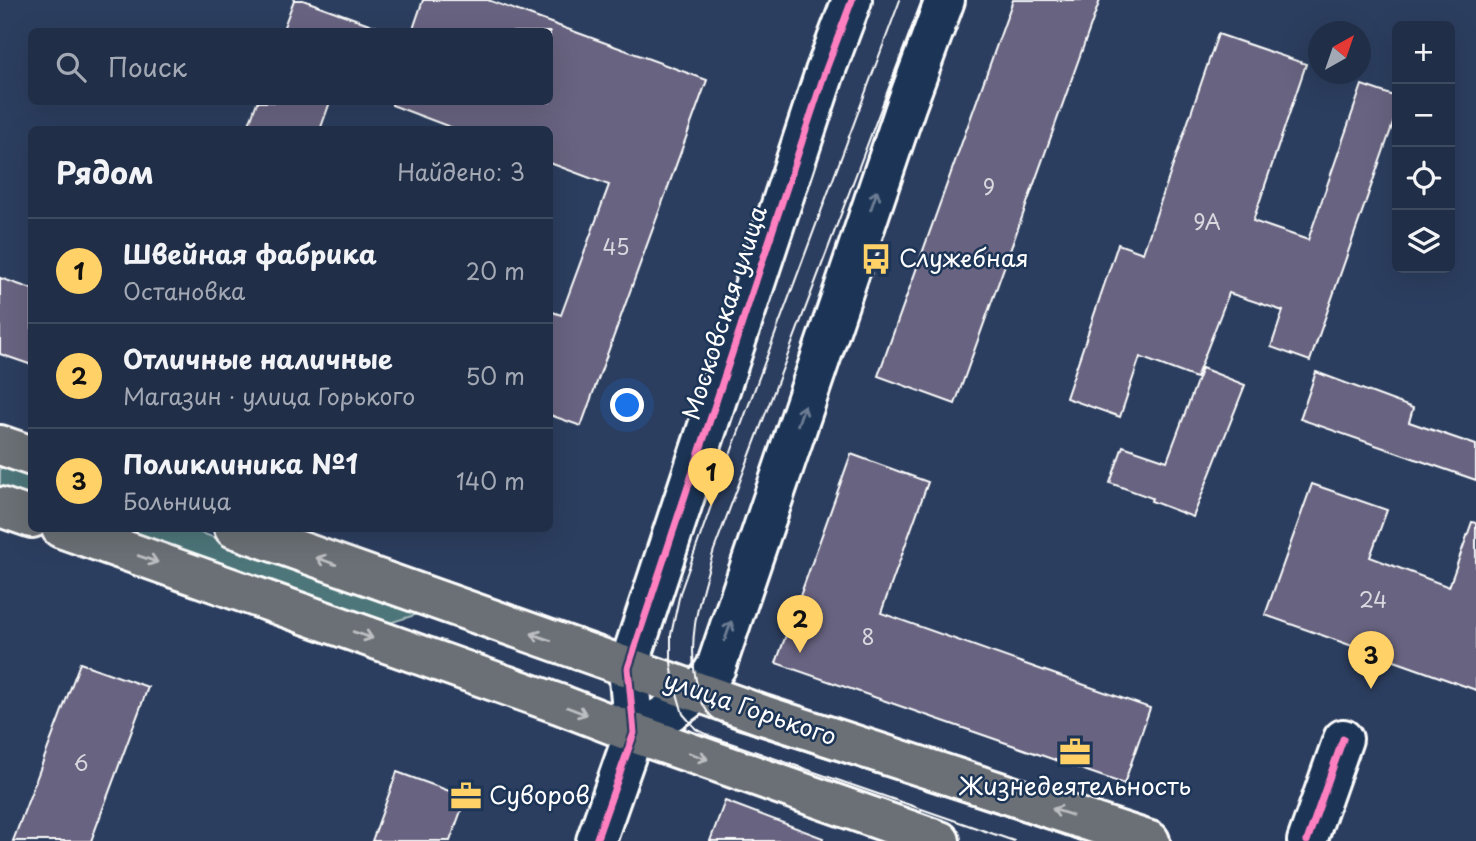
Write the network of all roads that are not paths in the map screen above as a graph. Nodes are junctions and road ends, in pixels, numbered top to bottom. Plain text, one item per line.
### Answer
1 (852, 0) edge
2 (945, 0) edge
3 (0, 445) edge
4 (28, 455) edge
5 (0, 507) edge
6 (28, 517) edge
7 (72, 532) edge
8 (245, 532) edge
9 (628, 667) junction
10 (698, 691) junction
11 (634, 733) junction
12 (1343, 739) dead end
13 (596, 841) edge
14 (940, 841) edge
15 (1150, 841) edge
16 (1307, 841) edge

1 - 9 street, Московская улица
10 -> 2 street
3 - 4 main road
5 - 6 main road
7 -> 11 main road
9 -> 8 main road, улица Горького
9 - 10 main road, улица Горького
9 - 11 street, Московская улица
10 - 11 street
15 -> 10 main road, улица Горького
11 - 13 street, Московская улица
11 -> 14 main road
12 - 16 street

